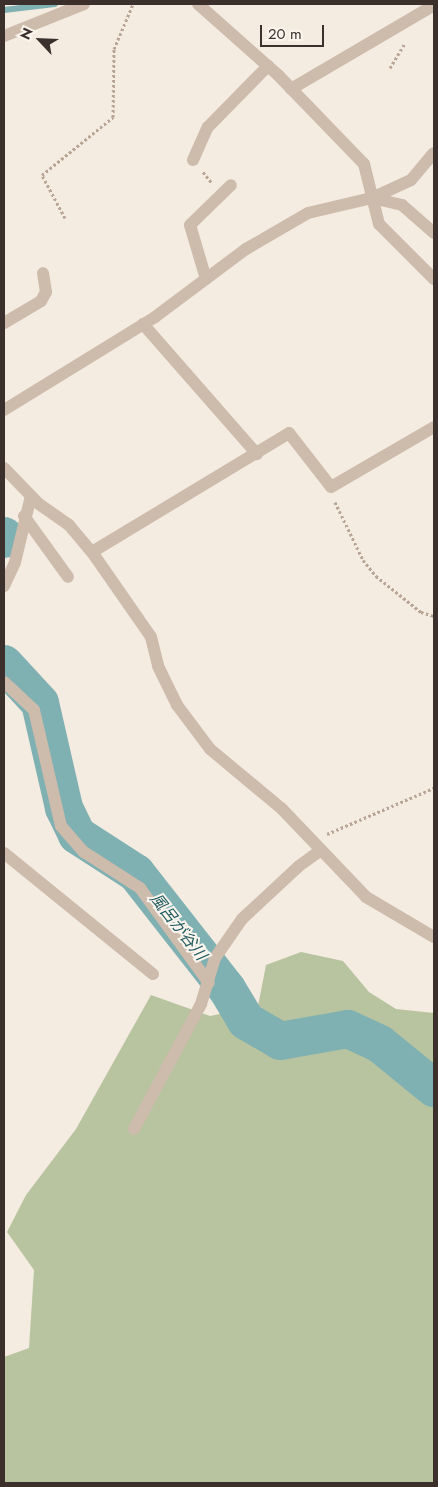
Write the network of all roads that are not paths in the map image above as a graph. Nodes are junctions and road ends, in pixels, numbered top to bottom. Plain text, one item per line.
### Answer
1 (84, 4) edge
2 (198, 4) edge
3 (434, 5) edge
4 (4, 36) edge
5 (268, 66) junction
6 (291, 89) junction
7 (434, 153) edge
8 (193, 160) road end
9 (231, 185) dead end
10 (372, 198) junction
11 (434, 234) edge
12 (43, 273) dead end
13 (206, 279) junction
14 (434, 279) edge
15 (4, 323) edge
16 (143, 324) junction
17 (4, 410) edge
18 (434, 427) edge
19 (257, 454) junction
20 (4, 468) edge
21 (31, 496) junction
22 (24, 516) junction
23 (92, 552) junction
24 (68, 577) dead end
25 (4, 586) edge
26 (4, 682) edge
27 (318, 846) junction
28 (4, 853) edge
29 (434, 937) edge
30 (152, 974) dead end
31 (208, 983) junction
32 (134, 1129) dead end

1 - 4 street
2 - 5 street
3 - 6 street
5 - 6 street
5 - 8 street
6 - 10 street
7 - 10 street
9 - 13 street
10 - 11 street
10 - 13 street
10 - 14 street
12 - 15 street
13 - 16 street
16 - 17 street
16 - 19 street
18 - 19 street
19 - 23 street
20 - 21 street
21 - 22 street
21 - 23 street
22 - 24 street
22 - 25 street
23 - 27 street
26 - 31 street
27 - 29 street
27 - 31 street
28 - 30 street
31 - 32 street

